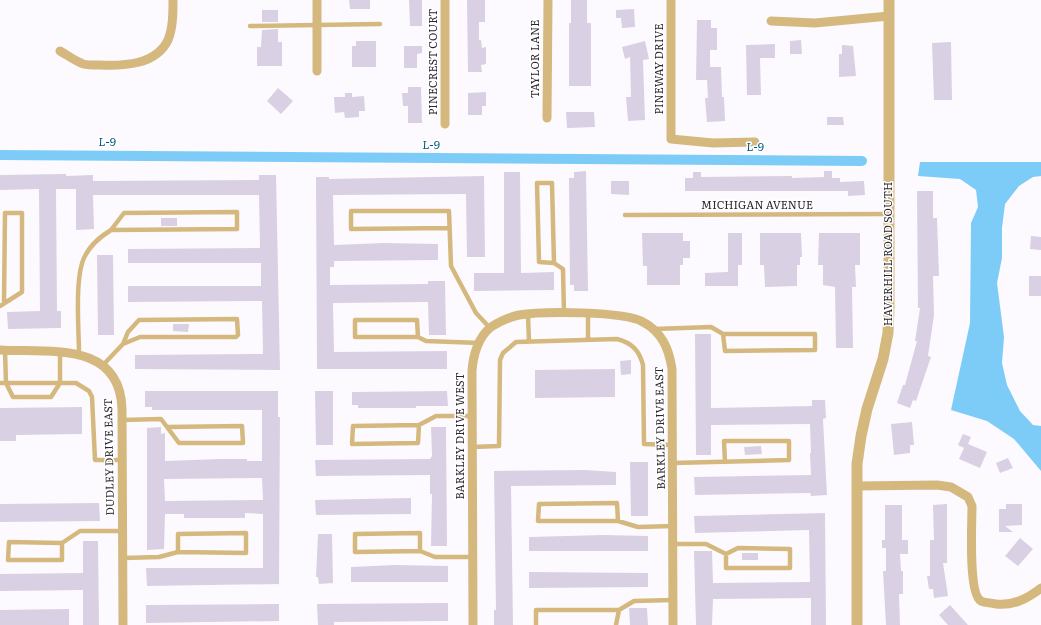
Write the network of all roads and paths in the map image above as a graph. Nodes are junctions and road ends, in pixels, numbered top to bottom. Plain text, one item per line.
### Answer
1 (173, 0) edge
2 (317, 0) edge
3 (445, 0) edge
4 (548, 0) edge
5 (671, 0) edge
6 (890, 0) edge
7 (889, 16) junction
8 (771, 21) dead end
9 (380, 24) dead end
10 (317, 25) junction
11 (250, 26) dead end
12 (60, 51) dead end
13 (317, 71) dead end
14 (547, 118) dead end
15 (445, 124) dead end
16 (755, 142) dead end
17 (889, 214) junction
18 (624, 215) dead end
19 (449, 228) junction
20 (111, 230) junction
21 (554, 263) junction
22 (2, 304) edge
23 (528, 314) junction
24 (564, 314) junction
25 (588, 314) junction
26 (490, 328) junction
27 (654, 329) junction
28 (723, 334) junction
29 (418, 337) junction
30 (588, 340) junction
31 (529, 342) junction
32 (480, 343) junction
33 (123, 344) junction
34 (3, 351) edge
35 (60, 352) junction
36 (79, 354) junction
37 (102, 366) junction
38 (0, 383) edge
39 (6, 383) junction
40 (60, 383) junction
41 (472, 416) junction
42 (122, 420) junction
43 (419, 425) junction
44 (167, 427) junction
45 (672, 445) junction
46 (472, 447) junction
47 (122, 460) junction
48 (725, 462) junction
49 (672, 463) junction
50 (857, 486) junction
51 (618, 521) junction
52 (673, 526) junction
53 (123, 531) junction
54 (62, 542) junction
55 (673, 544) junction
56 (420, 551) junction
57 (178, 552) junction
58 (726, 554) junction
59 (472, 556) junction
60 (122, 558) junction
61 (1041, 588) edge
62 (673, 600) junction
63 (619, 610) junction
64 (123, 625) edge
65 (473, 625) edge
66 (536, 625) edge
67 (616, 625) edge
68 (673, 625) edge
69 (857, 625) edge

1 - 12 street
2 - 10 street
3 - 15 street, PINECREST COURT
4 - 14 street, TAYLOR LANE
5 - 16 street, PINEWAY DRIVE
6 - 7 street, HAVERHILL ROAD SOUTH
7 - 8 street
7 - 17 street, HAVERHILL ROAD SOUTH
9 - 10 lane
10 - 11 lane
10 - 13 street
17 - 18 lane, MICHIGAN AVENUE
17 - 50 street, HAVERHILL ROAD SOUTH
19 - 19 lane
19 - 26 lane
20 - 20 lane
20 - 36 lane
21 - 21 lane
21 - 24 lane
22 - 22 lane
23 - 24 street, BARKLEY DRIVE WEST
23 - 26 street, BARKLEY DRIVE WEST
23 - 31 lane
24 - 25 street, BARKLEY DRIVE EAST
25 - 27 street, BARKLEY DRIVE EAST
25 - 30 lane
26 - 32 street, BARKLEY DRIVE WEST
27 - 28 lane
27 - 45 street, BARKLEY DRIVE EAST
28 - 28 lane
29 - 29 lane
29 - 32 lane
30 - 31 lane
30 - 45 lane
31 - 46 lane
32 - 41 street, BARKLEY DRIVE WEST
33 - 33 lane
33 - 37 lane
34 - 35 street, DUDLEY DRIVE EAST
34 - 39 lane
35 - 36 street, DUDLEY DRIVE EAST
35 - 40 lane
36 - 37 street, DUDLEY DRIVE EAST
37 - 42 street, DUDLEY DRIVE EAST
38 - 39 lane
39 - 40 lane
39 - 40 lane
40 - 47 lane
41 - 43 lane
41 - 46 street, BARKLEY DRIVE WEST
42 - 44 lane
42 - 47 street, DUDLEY DRIVE EAST
43 - 43 lane
44 - 44 lane
45 - 49 street, BARKLEY DRIVE EAST
46 - 59 street, BARKLEY DRIVE WEST
47 - 53 street, DUDLEY DRIVE EAST
48 - 48 lane
48 - 49 lane
49 - 52 street, BARKLEY DRIVE EAST
50 - 61 street
50 - 69 street, HAVERHILL ROAD SOUTH
51 - 51 lane
51 - 52 lane
52 - 55 street, BARKLEY DRIVE EAST
53 - 54 lane
53 - 60 street, DUDLEY DRIVE EAST
54 - 54 lane
55 - 58 lane
55 - 62 street, BARKLEY DRIVE EAST
56 - 56 lane
56 - 59 lane
57 - 57 lane
57 - 60 lane
58 - 58 lane
59 - 65 street, BARKLEY DRIVE WEST
60 - 64 street, DUDLEY DRIVE EAST
62 - 63 lane
62 - 68 street, BARKLEY DRIVE EAST
63 - 66 lane
63 - 67 lane

